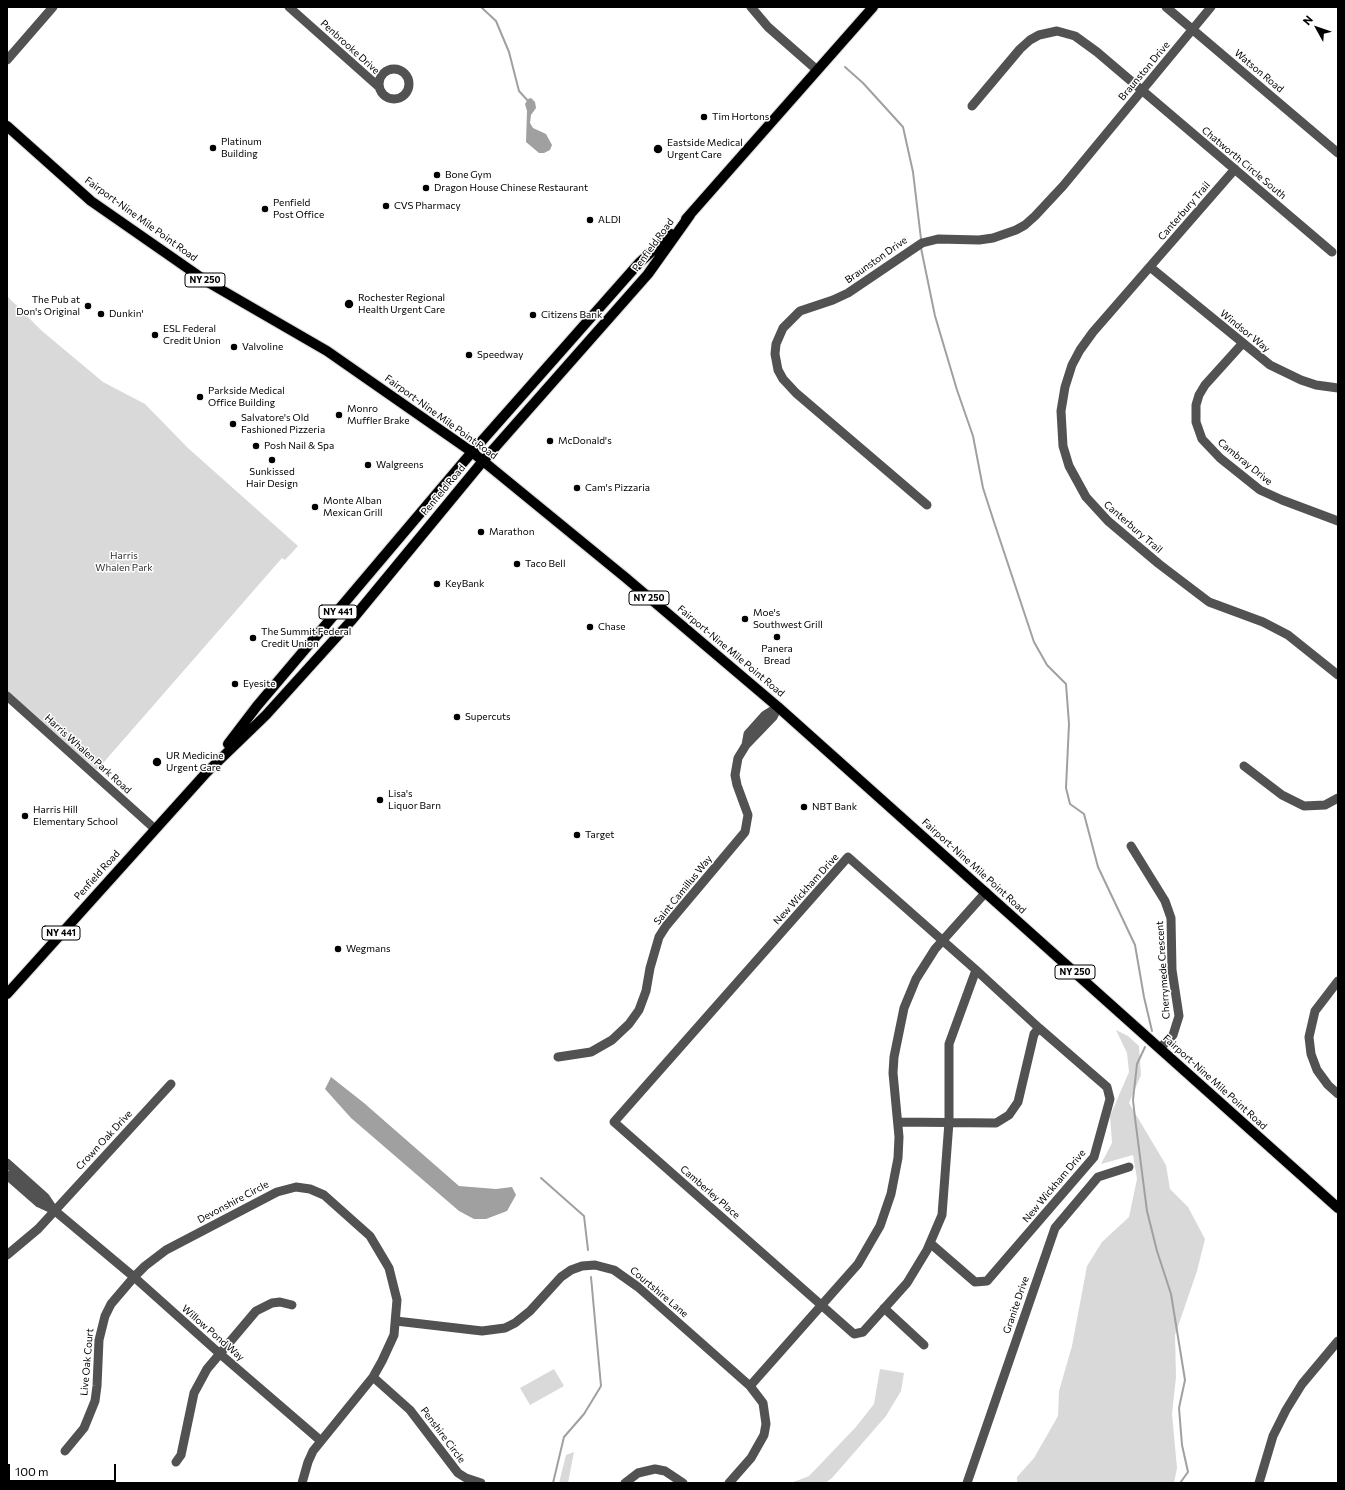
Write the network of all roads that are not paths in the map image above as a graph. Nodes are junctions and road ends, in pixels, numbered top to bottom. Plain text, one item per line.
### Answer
1 (53, 7) edge
2 (289, 7) edge
3 (751, 7) edge
4 (873, 7) edge
5 (1166, 7) edge
6 (1211, 7) edge
7 (1193, 30) junction
8 (7, 60) edge
9 (817, 70) junction
10 (379, 87) dead end
11 (1142, 90) junction
12 (972, 106) dead end
13 (7, 126) edge
14 (1338, 153) edge
15 (1235, 169) junction
16 (690, 215) junction
17 (1332, 252) dead end
18 (1150, 267) junction
19 (1242, 344) junction
20 (1338, 388) edge
21 (472, 452) junction
22 (483, 461) junction
23 (927, 505) dead end
24 (1338, 521) edge
25 (1338, 675) edge
26 (7, 696) edge
27 (778, 707) junction
28 (1244, 766) dead end
29 (206, 773) junction
30 (1338, 798) edge
31 (155, 829) junction
32 (1131, 846) dead end
33 (986, 892) junction
34 (942, 940) junction
35 (976, 970) junction
36 (1338, 981) edge
37 (7, 994) edge
38 (696, 1028) joint
39 (1039, 1028) junction
40 (1160, 1048) junction
41 (558, 1057) dead end
42 (170, 1084) dead end
43 (1338, 1094) edge
44 (898, 1122) junction
45 (949, 1122) junction
46 (7, 1163) edge
47 (1129, 1167) dead end
48 (7, 1175) edge
49 (1338, 1208) edge
50 (54, 1210) junction
51 (930, 1243) junction
52 (7, 1255) edge
53 (134, 1277) junction
54 (292, 1305) dead end
55 (822, 1306) junction
56 (884, 1308) junction
57 (396, 1321) junction
58 (1338, 1341) edge
59 (924, 1345) dead end
60 (219, 1353) junction
61 (373, 1377) junction
62 (750, 1386) junction
63 (321, 1441) junction
64 (65, 1451) dead end
65 (176, 1462) dead end
66 (302, 1483) edge
67 (481, 1483) edge
68 (625, 1483) edge
69 (683, 1483) edge
70 (729, 1483) edge
71 (967, 1483) edge
72 (1260, 1483) edge

1 - 8 street
2 - 10 street, Penbrooke Drive
3 - 9 street
4 - 9 main road, Penfield Road / NY 441
5 - 7 street, Watson Road
6 - 7 street, Braunston Drive
7 - 11 street, Braunston Drive
7 - 14 street, Watson Road
9 - 16 main road, Penfield Road / NY 441
11 - 12 street, Chatworth Circle South
11 - 15 street, Chatworth Circle South
11 - 23 street, Braunston Drive
13 - 21 main road, Fairport-Nine Mile Point Road / NY 250
15 - 17 street, Chatworth Circle South
15 - 18 street, Canterbury Trail
16 - 21 main road, Penfield Road / NY 441
16 - 22 main road, Penfield Road / NY 441
18 - 19 street, Windsor Way
18 - 25 street, Canterbury Trail
19 - 20 street, Windsor Way
19 - 24 street, Cambray Drive
21 - 22 main road, Fairport-Nine Mile Point Road / NY 250
21 - 29 main road, Penfield Road / NY 441
22 - 27 main road, Fairport-Nine Mile Point Road / NY 250
22 - 29 main road, Penfield Road / NY 441
26 - 31 street, Harris Whalen Park Road
27 - 33 main road, Fairport-Nine Mile Point Road / NY 250
27 - 41 street, Saint Camillus Way
28 - 30 street
29 - 31 main road, Penfield Road / NY 441
31 - 37 main road, Penfield Road / NY 441
32 - 40 street, Cherrymede Crescent
33 - 34 street
33 - 40 main road, Fairport-Nine Mile Point Road / NY 250
34 - 35 street, New Wickham Drive
34 - 38 street, New Wickham Drive
34 - 44 street
35 - 39 street, New Wickham Drive
35 - 45 street, Camberley Place
36 - 43 street
38 - 55 street, Camberley Place
39 - 45 street
39 - 51 street, New Wickham Drive
40 - 49 main road, Fairport-Nine Mile Point Road / NY 250
42 - 50 street, Crown Oak Drive
44 - 45 street
44 - 55 street
45 - 51 street, Camberley Place
46 - 50 street, Willow Pond Way
47 - 71 street, Granite Drive
48 - 50 street, Willow Pond Way
50 - 52 street
50 - 53 street, Willow Pond Way
51 - 56 street, Camberley Place
53 - 57 street, Devonshire Circle
53 - 60 street, Willow Pond Way
53 - 64 street, Live Oak Court
54 - 60 street
55 - 56 street, Camberley Place
55 - 62 street
56 - 59 street
57 - 61 street, Devonshire Circle
57 - 62 street, Courtshire Lane
58 - 72 street
60 - 63 street, Willow Pond Way
60 - 65 street
61 - 63 street, Devonshire Circle
61 - 67 street, Penshire Circle
62 - 70 street, Courtshire Lane
63 - 66 street
68 - 69 street

